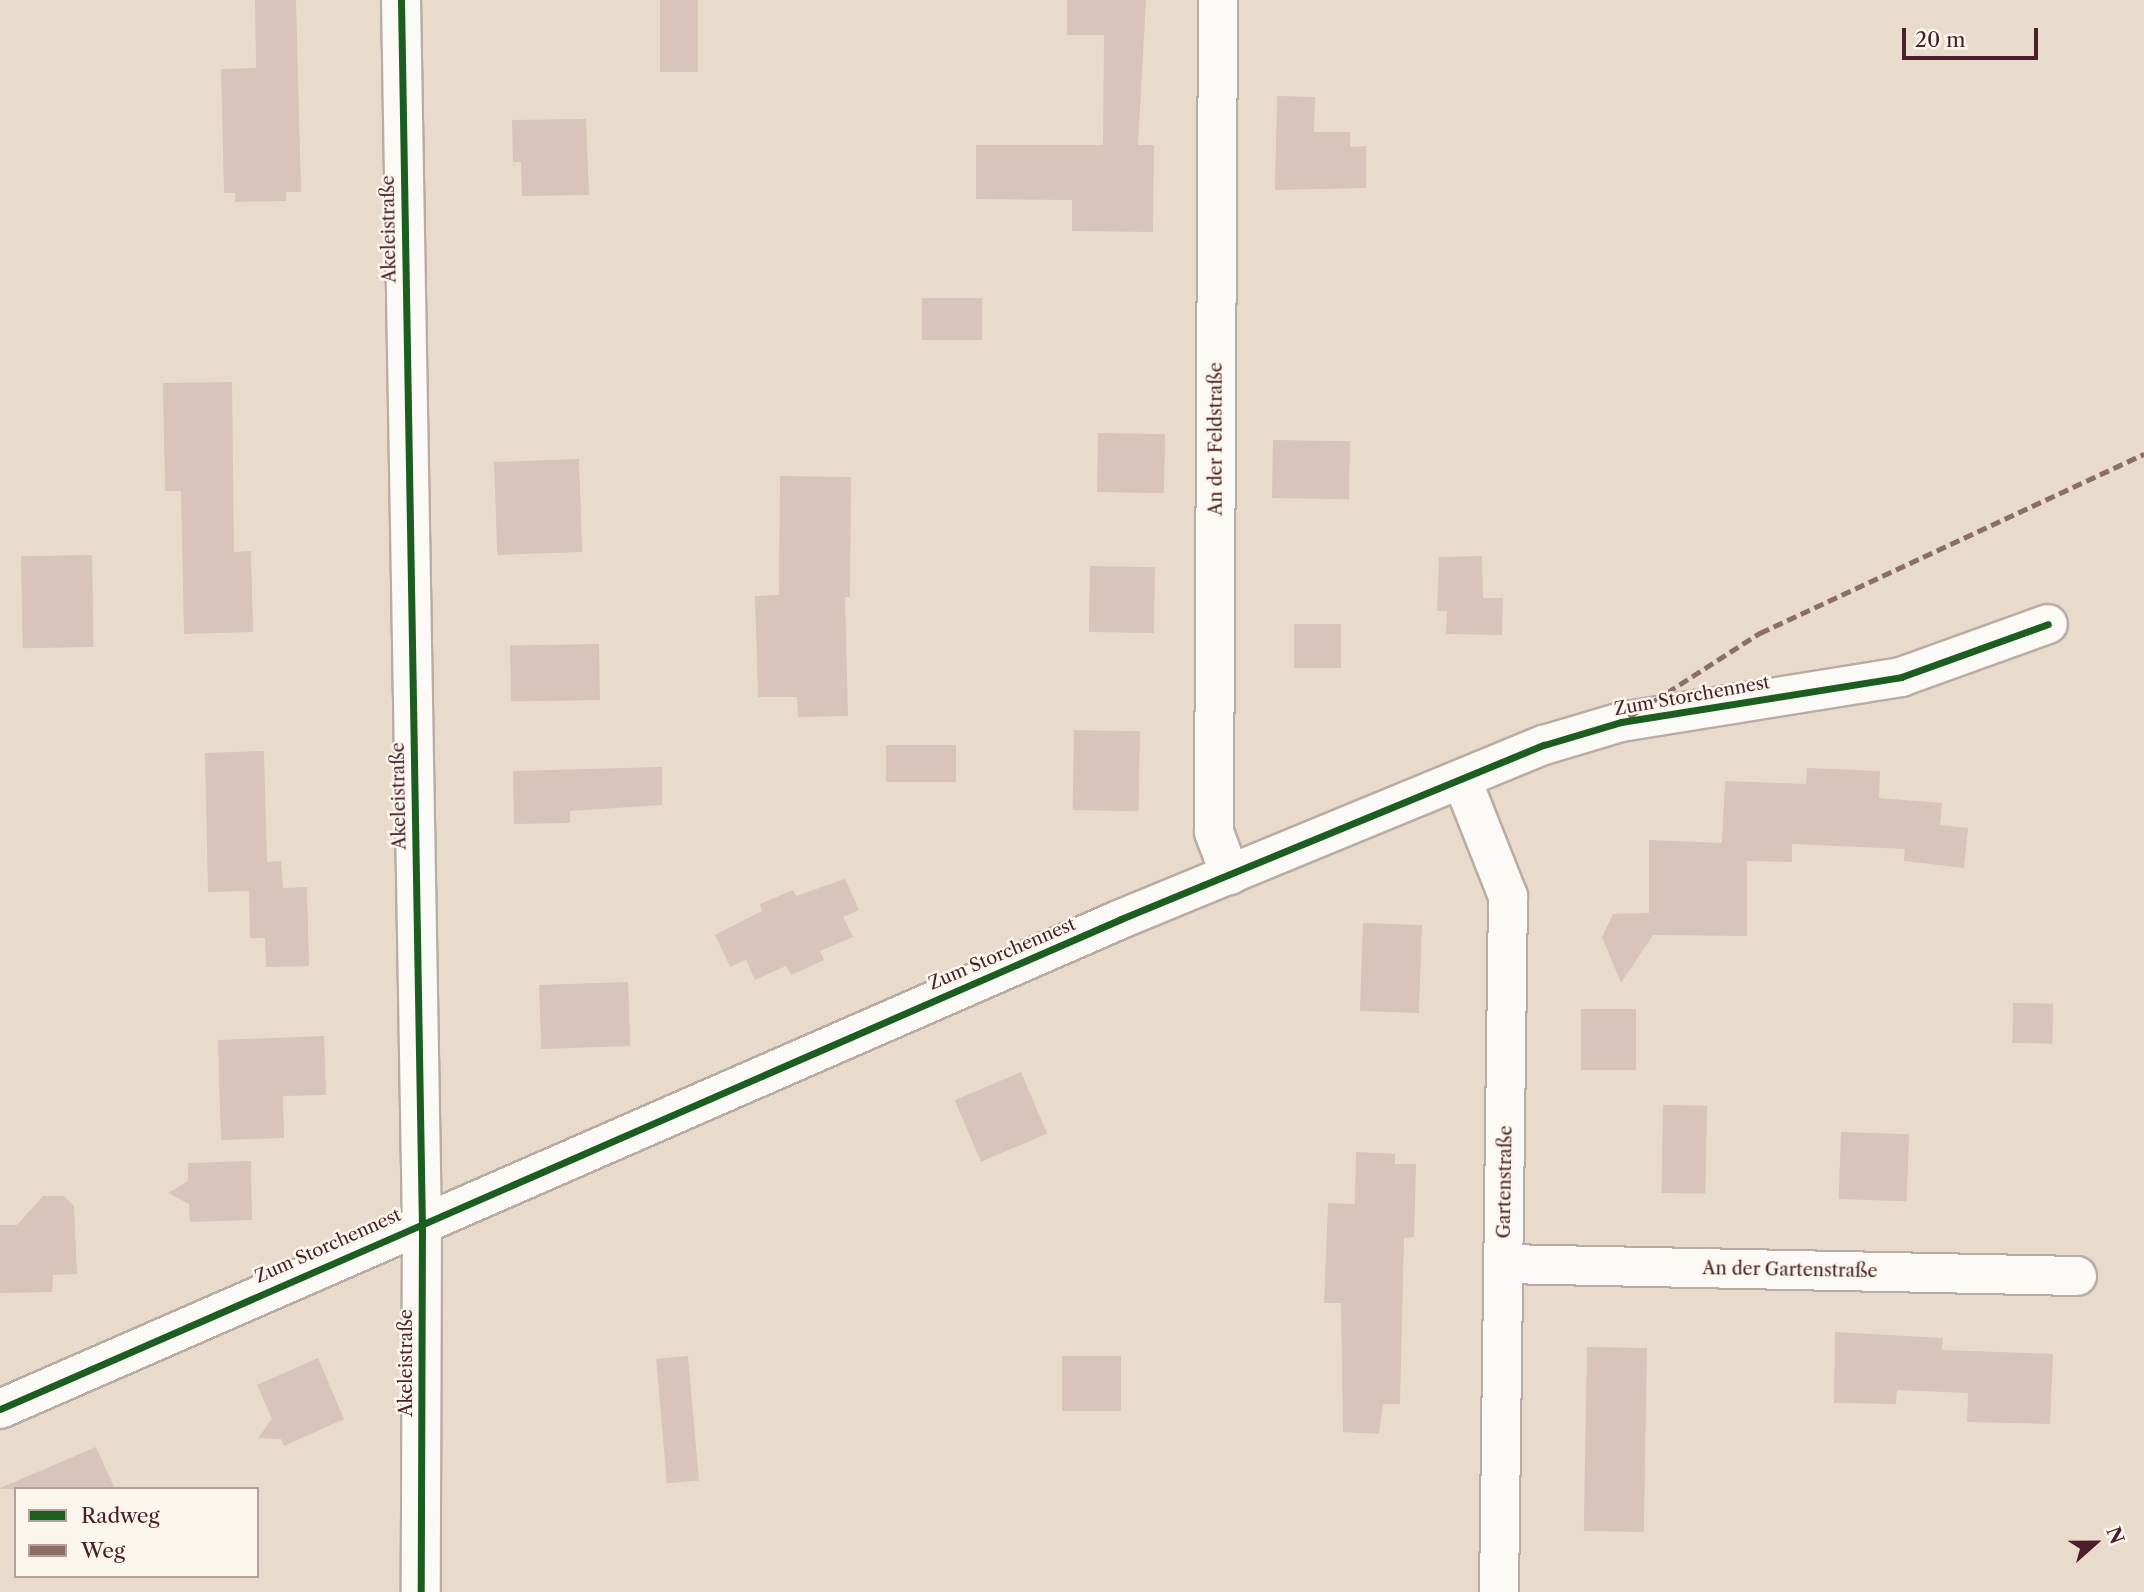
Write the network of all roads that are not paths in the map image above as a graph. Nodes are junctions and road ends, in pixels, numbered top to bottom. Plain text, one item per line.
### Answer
1 (401, 0) edge
2 (1218, 0) edge
3 (2048, 624) dead end
4 (1462, 780) junction
5 (1230, 875) junction
6 (422, 1222) junction
7 (1504, 1264) junction
8 (2077, 1276) dead end
9 (0, 1409) edge
10 (421, 1592) edge
11 (1499, 1592) edge

1 - 6 street, Akeleistraße
2 - 5 street, An der Feldstraße
3 - 4 street, Zum Storchennest
4 - 5 street, Zum Storchennest
4 - 7 street, Gartenstraße
5 - 6 street, Zum Storchennest
6 - 9 street, Zum Storchennest
6 - 10 street, Akeleistraße
7 - 8 street, An der Gartenstraße
7 - 11 street, Gartenstraße

